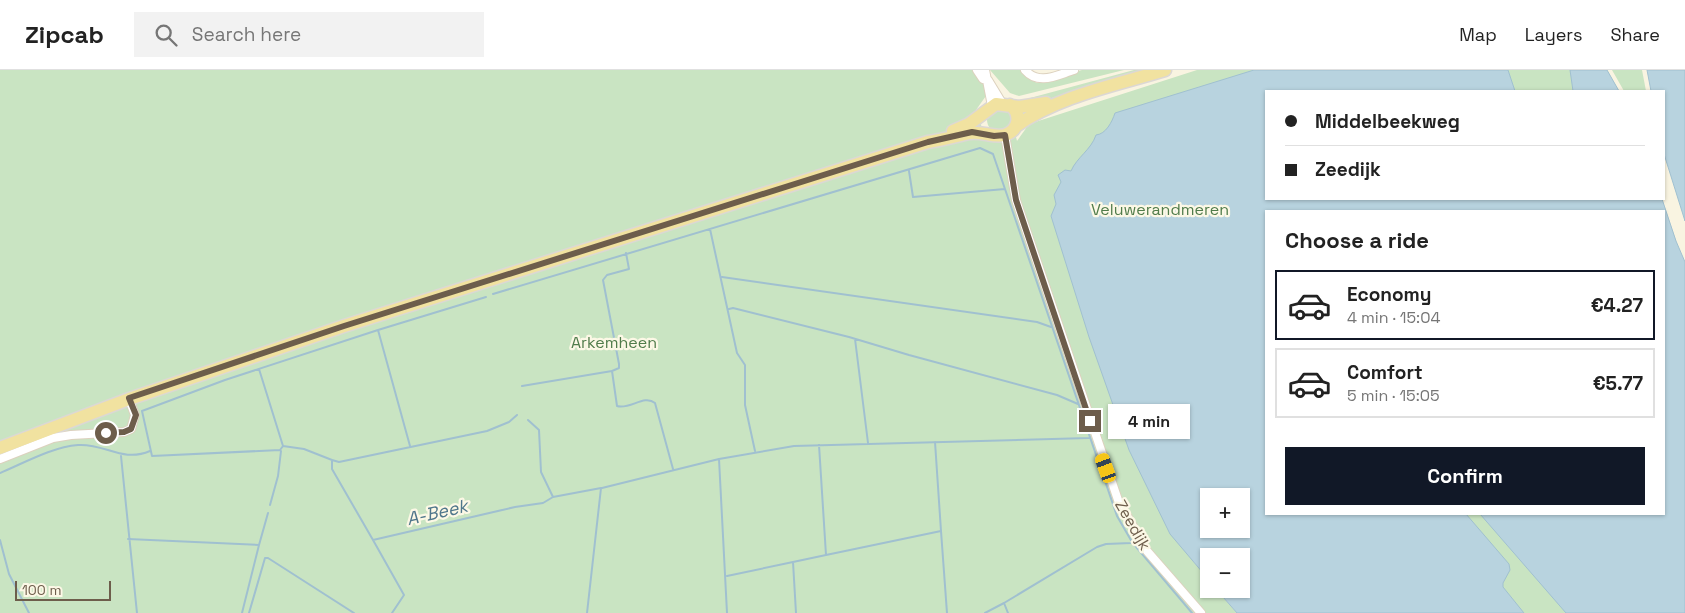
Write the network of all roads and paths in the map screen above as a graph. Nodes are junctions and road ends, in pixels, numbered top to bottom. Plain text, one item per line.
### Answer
1 (977, 70) edge
2 (985, 70) edge
3 (1025, 70) edge
4 (1074, 70) edge
5 (1164, 70) edge
6 (988, 80) junction
7 (1070, 99) junction
8 (997, 106) junction
9 (1016, 126) junction
10 (988, 134) junction
11 (1005, 135) junction
12 (928, 142) junction
13 (129, 398) junction
14 (0, 448) edge
15 (0, 459) edge
16 (1201, 613) edge

1 - 6 street
2 - 6 street
3 - 4 street
5 - 7 main road
6 - 8 street
7 - 8 main road
7 - 9 main road
8 - 9 main road
8 - 10 main road
8 - 12 main road
9 - 11 main road
10 - 11 main road
10 - 12 main road
11 - 16 street, Zeedijk
12 - 13 main road
13 - 14 main road
13 - 15 street

